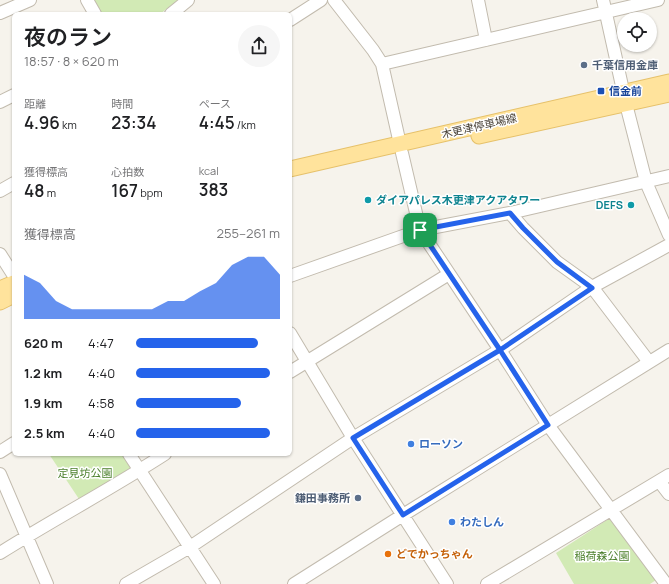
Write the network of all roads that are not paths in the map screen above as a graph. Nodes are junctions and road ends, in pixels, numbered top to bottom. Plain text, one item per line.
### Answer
1 (30, 0) edge
2 (87, 0) edge
3 (188, 0) edge
4 (321, 0) edge
5 (334, 0) edge
6 (478, 0) edge
7 (603, 0) edge
8 (658, 0) edge
9 (94, 12) edge
10 (173, 12) edge
11 (606, 12) junction
12 (0, 14) edge
13 (292, 19) edge
14 (486, 40) junction
15 (382, 64) junction
16 (669, 82) edge
17 (669, 94) edge
18 (12, 96) edge
19 (625, 98) junction
20 (0, 102) edge
21 (401, 149) junction
22 (292, 169) edge
23 (669, 176) edge
24 (292, 177) edge
25 (646, 182) junction
26 (12, 184) edge
27 (0, 191) edge
28 (510, 213) junction
29 (420, 230) junction
30 (669, 235) edge
31 (669, 245) edge
32 (0, 254) edge
33 (12, 273) edge
34 (449, 274) junction
35 (292, 275) edge
36 (12, 284) edge
37 (592, 288) junction
38 (0, 289) edge
39 (12, 296) edge
40 (0, 302) edge
41 (292, 336) edge
42 (500, 350) junction
43 (669, 350) edge
44 (307, 361) junction
45 (649, 362) junction
46 (292, 371) edge
47 (548, 425) junction
48 (353, 438) junction
49 (12, 444) edge
50 (0, 452) edge
51 (131, 456) edge
52 (162, 456) edge
53 (140, 470) junction
54 (0, 474) edge
55 (664, 478) edge
56 (669, 494) edge
57 (610, 510) junction
58 (403, 515) junction
59 (27, 536) junction
60 (190, 547) junction
61 (0, 553) edge
62 (662, 583) edge
63 (48, 584) edge
64 (126, 584) edge
65 (214, 584) edge
66 (294, 584) edge
67 (447, 584) edge
68 (487, 584) edge

1 - 12 street
2 - 9 street
3 - 10 street
4 - 13 street
5 - 15 street
6 - 14 street
7 - 11 street
8 - 11 street
11 - 14 street
11 - 19 street
14 - 15 street
15 - 21 street
16 - 19 main road, 木更津停車場線
17 - 19 main road, 木更津停車場線
18 - 20 street
19 - 21 main road, 木更津停車場線
19 - 25 street
21 - 22 main road, 木更津停車場線
21 - 24 main road, 木更津停車場線
21 - 29 street
23 - 25 street
25 - 28 street
25 - 30 street
26 - 27 street
28 - 29 street
28 - 37 street
29 - 34 street
29 - 35 street
31 - 37 street
32 - 33 street
34 - 42 street
34 - 44 street
36 - 38 main road
37 - 42 street
37 - 45 street
39 - 40 main road
41 - 44 street
42 - 47 street
42 - 48 street
43 - 45 street
44 - 46 street
44 - 48 street
45 - 47 street
47 - 57 street
47 - 58 street
48 - 58 street
48 - 60 street
49 - 50 street
51 - 53 street
52 - 53 street
53 - 59 street
53 - 60 street
54 - 59 street
55 - 56 street
55 - 57 street
57 - 62 street
57 - 68 street
58 - 66 street
58 - 67 street
59 - 61 street
59 - 63 street
60 - 64 street
60 - 65 street

